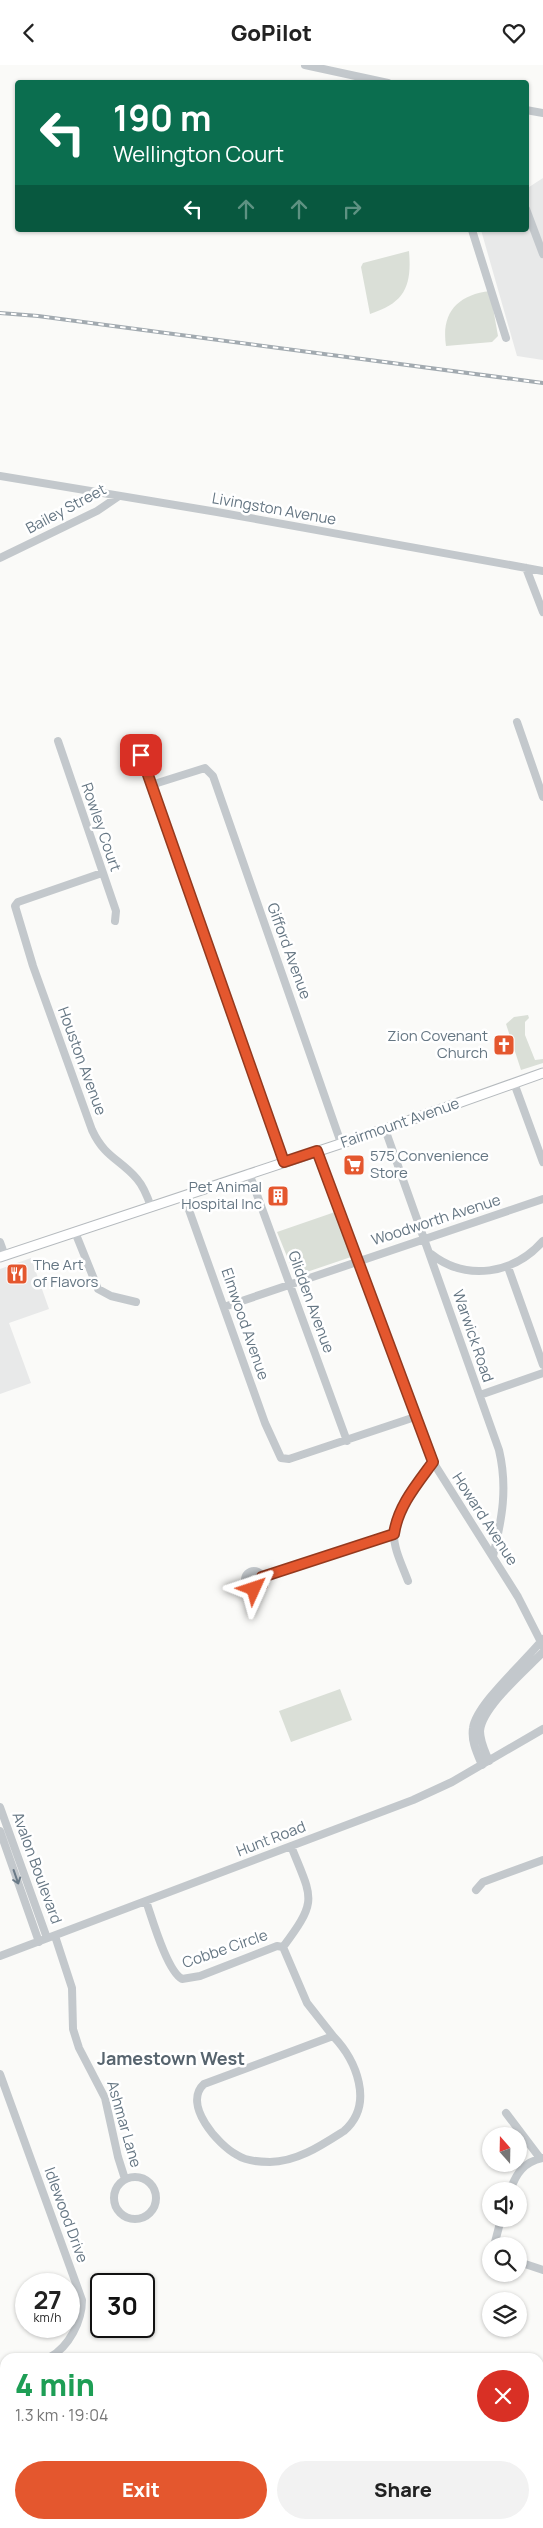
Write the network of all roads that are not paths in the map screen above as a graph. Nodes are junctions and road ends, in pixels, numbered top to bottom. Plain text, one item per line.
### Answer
1 (305, 65) edge
2 (374, 80) edge
3 (529, 111) edge
4 (543, 113) edge
5 (529, 217) edge
6 (473, 232) edge
7 (543, 254) edge
8 (506, 338) dead end
9 (0, 476) edge
10 (119, 496) junction
11 (0, 558) edge
12 (526, 568) junction
13 (543, 571) edge
14 (543, 612) edge
15 (517, 722) dead end
16 (58, 741) dead end
17 (141, 755) dead end
18 (151, 785) junction
19 (543, 797) edge
20 (102, 873) junction
21 (115, 921) dead end
22 (543, 1073) edge
23 (514, 1083) junction
24 (385, 1129) junction
25 (341, 1143) junction
26 (317, 1151) junction
27 (284, 1162) junction
28 (543, 1162) edge
29 (248, 1173) junction
30 (184, 1196) junction
31 (543, 1199) edge
32 (151, 1207) junction
33 (75, 1233) junction
34 (425, 1238) junction
35 (543, 1241) edge
36 (0, 1242) edge
37 (430, 1254) junction
38 (2, 1257) edge
39 (358, 1261) junction
40 (508, 1267) junction
41 (290, 1284) junction
42 (136, 1301) dead end
43 (224, 1307) junction
44 (543, 1365) edge
45 (543, 1373) edge
46 (480, 1395) junction
47 (415, 1417) junction
48 (347, 1441) junction
49 (433, 1462) junction
50 (394, 1534) junction
51 (493, 1556) junction
52 (262, 1577) dead end
53 (408, 1581) dead end
54 (542, 1642) edge
55 (543, 1652) edge
56 (543, 1729) edge
57 (489, 1761) junction
58 (482, 1765) junction
59 (0, 1807) edge
60 (0, 1831) edge
61 (291, 1846) junction
62 (543, 1860) edge
63 (476, 1890) dead end
64 (146, 1901) junction
65 (51, 1937) junction
66 (39, 1941) junction
67 (283, 1947) junction
68 (0, 1956) edge
69 (333, 2036) junction
70 (0, 2074) edge
71 (506, 2113) dead end
72 (542, 2158) edge
73 (125, 2179) junction
74 (514, 2182) edge
75 (527, 2265) edge
76 (543, 2270) edge
77 (56, 2353) edge

1 - 2 street
3 - 4 street
5 - 7 street
6 - 8 street
9 - 10 street, Livingston Avenue
10 - 11 street, Bailey Street
10 - 12 street, Livingston Avenue
12 - 13 street, Livingston Avenue
12 - 14 street
15 - 19 street
16 - 20 street, Rowley Court
17 - 18 street
18 - 25 street, Gifford Avenue
18 - 27 street
20 - 21 street, Rowley Court
20 - 32 street, Houston Avenue
22 - 23 main road, Fairmount Avenue
23 - 24 main road, Fairmount Avenue
23 - 28 street
24 - 25 main road, Fairmount Avenue
24 - 34 street, Warwick Road
25 - 26 main road, Fairmount Avenue
26 - 27 main road, Fairmount Avenue
26 - 39 street, Howard Avenue
27 - 29 main road, Fairmount Avenue
29 - 30 main road, Fairmount Avenue
29 - 41 street, Glidden Avenue
30 - 32 main road, Fairmount Avenue
30 - 43 street, Elmwood Avenue
31 - 34 street, Woodworth Avenue
32 - 33 main road, Fairmount Avenue
33 - 38 main road, Fairmount Avenue
33 - 42 street
34 - 37 street, Warwick Road
34 - 39 street, Woodworth Avenue
35 - 40 street
36 - 38 street
37 - 40 street
37 - 46 street, Warwick Road
39 - 41 street, Woodworth Avenue
39 - 47 street, Howard Avenue
40 - 44 street
41 - 43 street, Woodworth Avenue
41 - 48 street, Glidden Avenue
43 - 48 street, Elmwood Avenue
45 - 46 street
46 - 51 street, Warwick Road
47 - 48 street
47 - 49 street, Howard Avenue
49 - 50 street
49 - 51 street, Howard Avenue
50 - 52 street
50 - 53 street
51 - 54 street, Howard Avenue
54 - 58 street
55 - 57 street
56 - 57 street, Hunt Road
57 - 58 street, Hunt Road
58 - 61 street, Hunt Road
59 - 65 street, Avalon Boulevard
60 -> 66 street, Avalon Boulevard
61 - 64 street, Hunt Road
61 - 67 street, Cobbe Circle
62 - 63 street
64 - 65 street, Hunt Road
64 - 67 street, Cobbe Circle
65 - 66 street, Hunt Road
65 - 73 street, Ashmar Lane
66 - 68 street, Hunt Road
67 - 69 street
69 - 69 street
70 - 77 street, Idlewood Drive
71 - 72 street
72 - 74 street
73 - 73 street, Ashmar Lane
75 - 76 street

